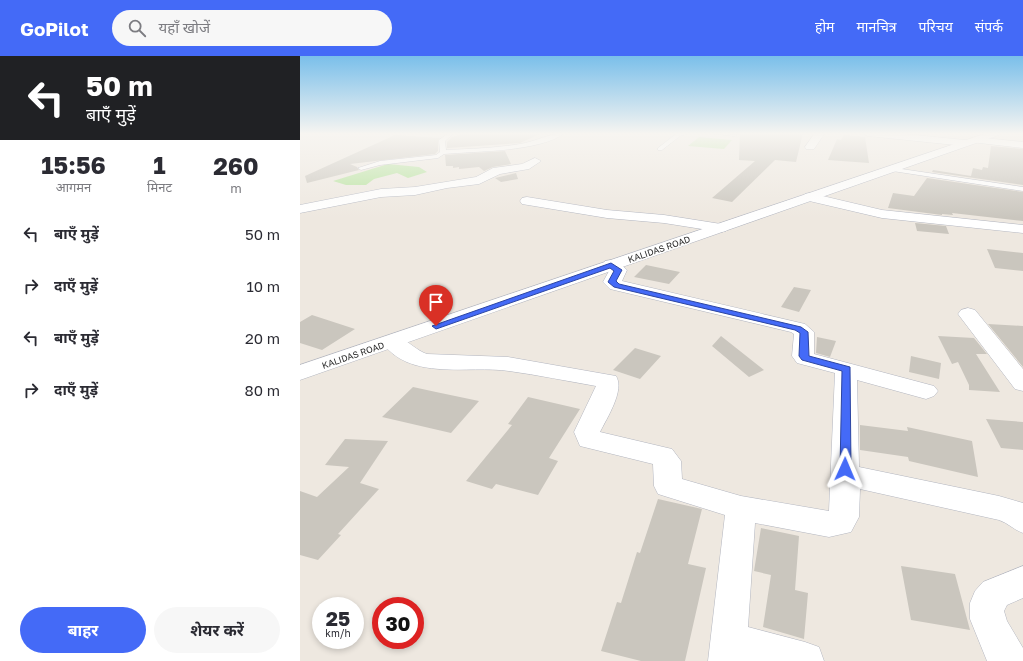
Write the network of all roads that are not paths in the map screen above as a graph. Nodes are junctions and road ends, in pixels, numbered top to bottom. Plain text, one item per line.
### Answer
1 (396, 161) edge
2 (534, 161) dead end
3 (913, 161) edge
4 (361, 168) dead end
5 (888, 170) junction
6 (1023, 189) edge
7 (810, 197) junction
8 (527, 201) dead end
9 (300, 209) edge
10 (721, 228) junction
11 (1023, 229) edge
12 (611, 265) junction
13 (968, 314) dead end
14 (392, 341) junction
15 (846, 369) junction
16 (300, 373) edge
17 (1023, 384) edge
18 (926, 390) dead end
19 (845, 483) junction
20 (740, 508) junction
21 (1023, 520) edge
22 (1023, 582) edge
23 (728, 651) edge
24 (805, 661) edge
25 (1009, 661) edge

1 - 4 lane
2 - 9 street
3 - 5 street, KALIDAS ROAD
5 - 6 lane
5 - 7 street, KALIDAS ROAD
7 - 10 street, KALIDAS ROAD
7 - 11 street
8 - 10 street
10 - 12 street, KALIDAS ROAD
12 - 14 street, KALIDAS ROAD
12 - 15 street
13 - 17 street
14 - 16 street, KALIDAS ROAD
14 - 20 street
15 - 18 street
15 - 19 street
19 - 20 street
19 - 21 street
20 - 23 street
22 - 25 street
23 - 24 street

